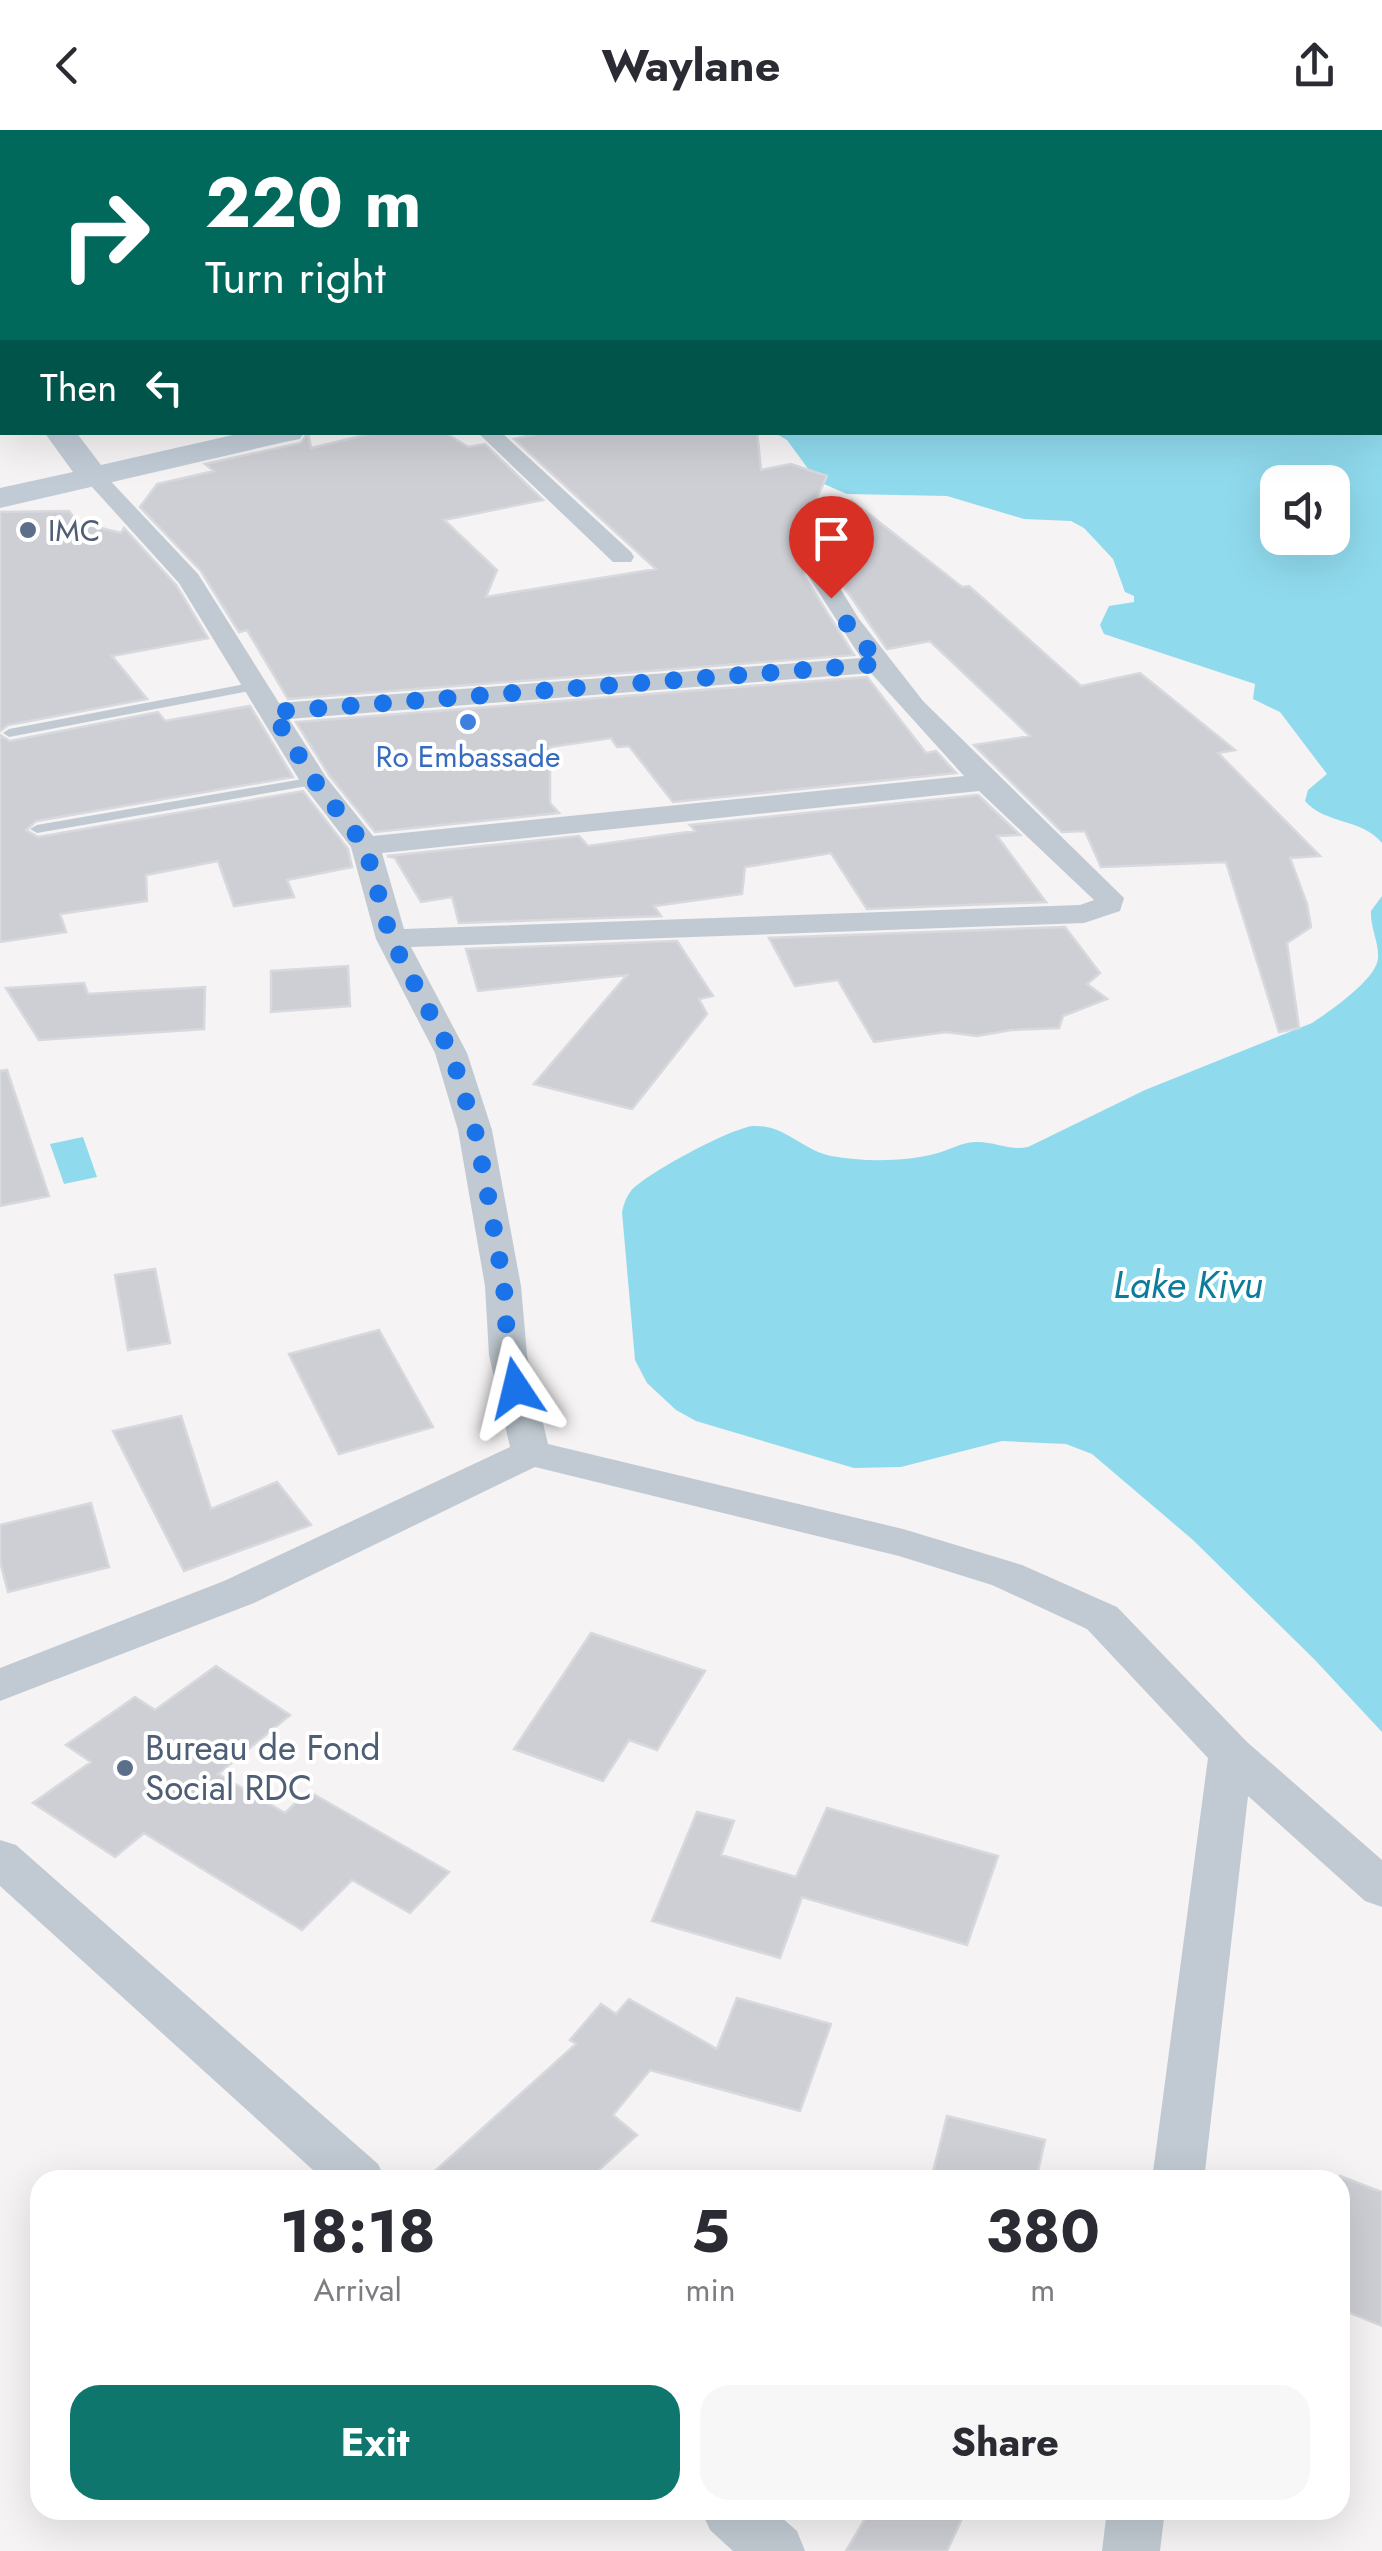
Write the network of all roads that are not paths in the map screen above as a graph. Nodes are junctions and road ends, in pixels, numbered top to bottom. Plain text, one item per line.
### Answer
1 (61, 435) edge
2 (219, 435) edge
3 (274, 435) edge
4 (491, 435) edge
5 (90, 471) junction
6 (0, 485) edge
7 (0, 498) edge
8 (622, 557) dead end
9 (818, 574) dead end
10 (880, 664) junction
11 (264, 699) junction
12 (9, 733) dead end
13 (314, 780) junction
14 (986, 782) junction
15 (37, 829) dead end
16 (365, 846) junction
17 (391, 939) junction
18 (531, 1453) junction
19 (0, 1685) edge
20 (1231, 1754) junction
21 (0, 1858) edge
22 (1382, 1888) edge
23 (349, 2170) edge
24 (1179, 2170) edge
25 (741, 2520) edge
26 (1135, 2520) edge
27 (776, 2551) edge
28 (1131, 2551) edge

1 - 5 street
2 - 5 street
3 - 5 street
4 - 8 street
5 - 6 street
5 - 7 street
5 - 11 street
9 - 10 street
10 - 11 street
10 - 14 street
11 - 12 lane
11 - 13 street
13 - 15 lane
13 - 16 street
14 - 16 street
14 - 17 street
16 - 17 street
17 - 18 street
18 - 19 street
18 - 20 street
20 - 22 street
20 - 24 street
21 - 23 street
25 - 27 street
26 - 28 street

